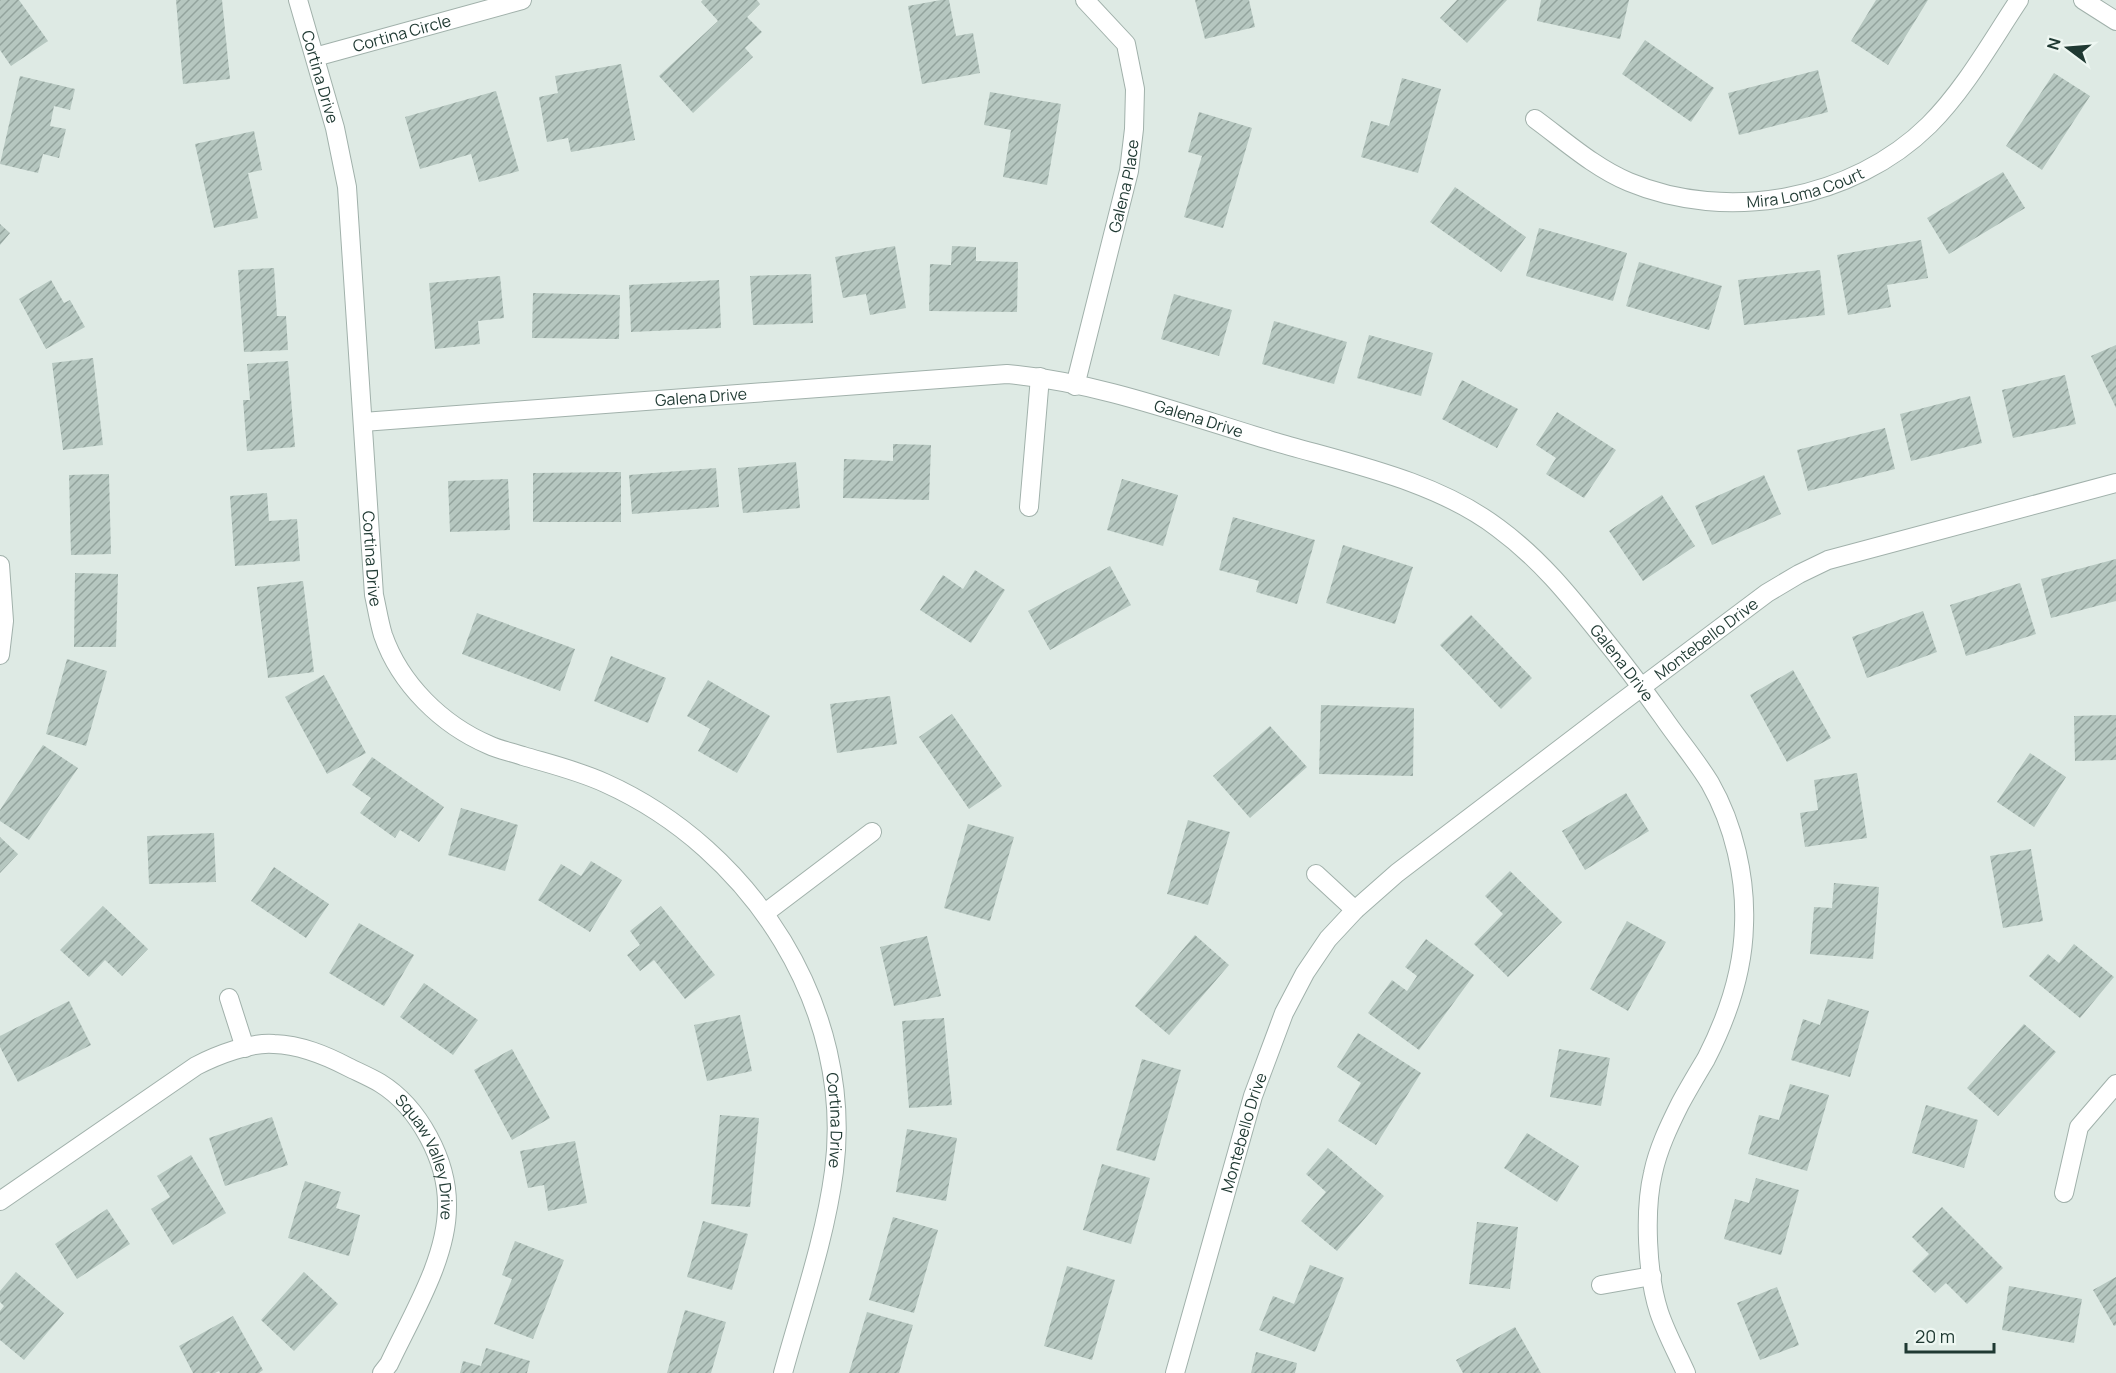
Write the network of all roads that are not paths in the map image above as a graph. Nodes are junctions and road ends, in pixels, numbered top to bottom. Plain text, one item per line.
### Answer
1 (298, 0) edge
2 (522, 0) edge
3 (1085, 0) edge
4 (2019, 0) edge
5 (2083, 0) edge
6 (2116, 21) edge
7 (315, 57) junction
8 (1535, 119) dead end
9 (1040, 377) junction
10 (1075, 386) junction
11 (363, 422) junction
12 (2116, 483) edge
13 (1029, 507) dead end
14 (0, 565) edge
15 (0, 655) edge
16 (1642, 687) junction
17 (872, 832) dead end
18 (1316, 874) dead end
19 (1355, 910) junction
20 (765, 914) junction
21 (229, 998) dead end
22 (245, 1048) junction
23 (2116, 1084) edge
24 (2064, 1192) dead end
25 (0, 1201) edge
26 (1652, 1276) junction
27 (1601, 1285) dead end
28 (382, 1373) edge
29 (783, 1373) edge
30 (1175, 1373) edge
31 (1686, 1373) edge

1 - 7 street, Cortina Drive
2 - 7 street, Cortina Circle
3 - 10 street, Galena Place
4 - 8 street, Mira Loma Court
5 - 6 street
7 - 11 street, Cortina Drive
9 - 10 street, Galena Drive
9 - 11 street, Galena Drive
9 - 13 street
10 - 16 street, Galena Drive
11 - 20 street, Cortina Drive
12 - 16 street, Montebello Drive
14 - 15 street
16 - 19 street, Montebello Drive
16 - 26 street, Galena Drive
17 - 20 street
18 - 19 street
19 - 30 street, Montebello Drive
20 - 29 street, Cortina Drive
21 - 22 street
22 - 25 street, Squaw Valley Drive
22 - 28 street, Squaw Valley Drive
23 - 24 street
26 - 27 street
26 - 31 street, Galena Drive

